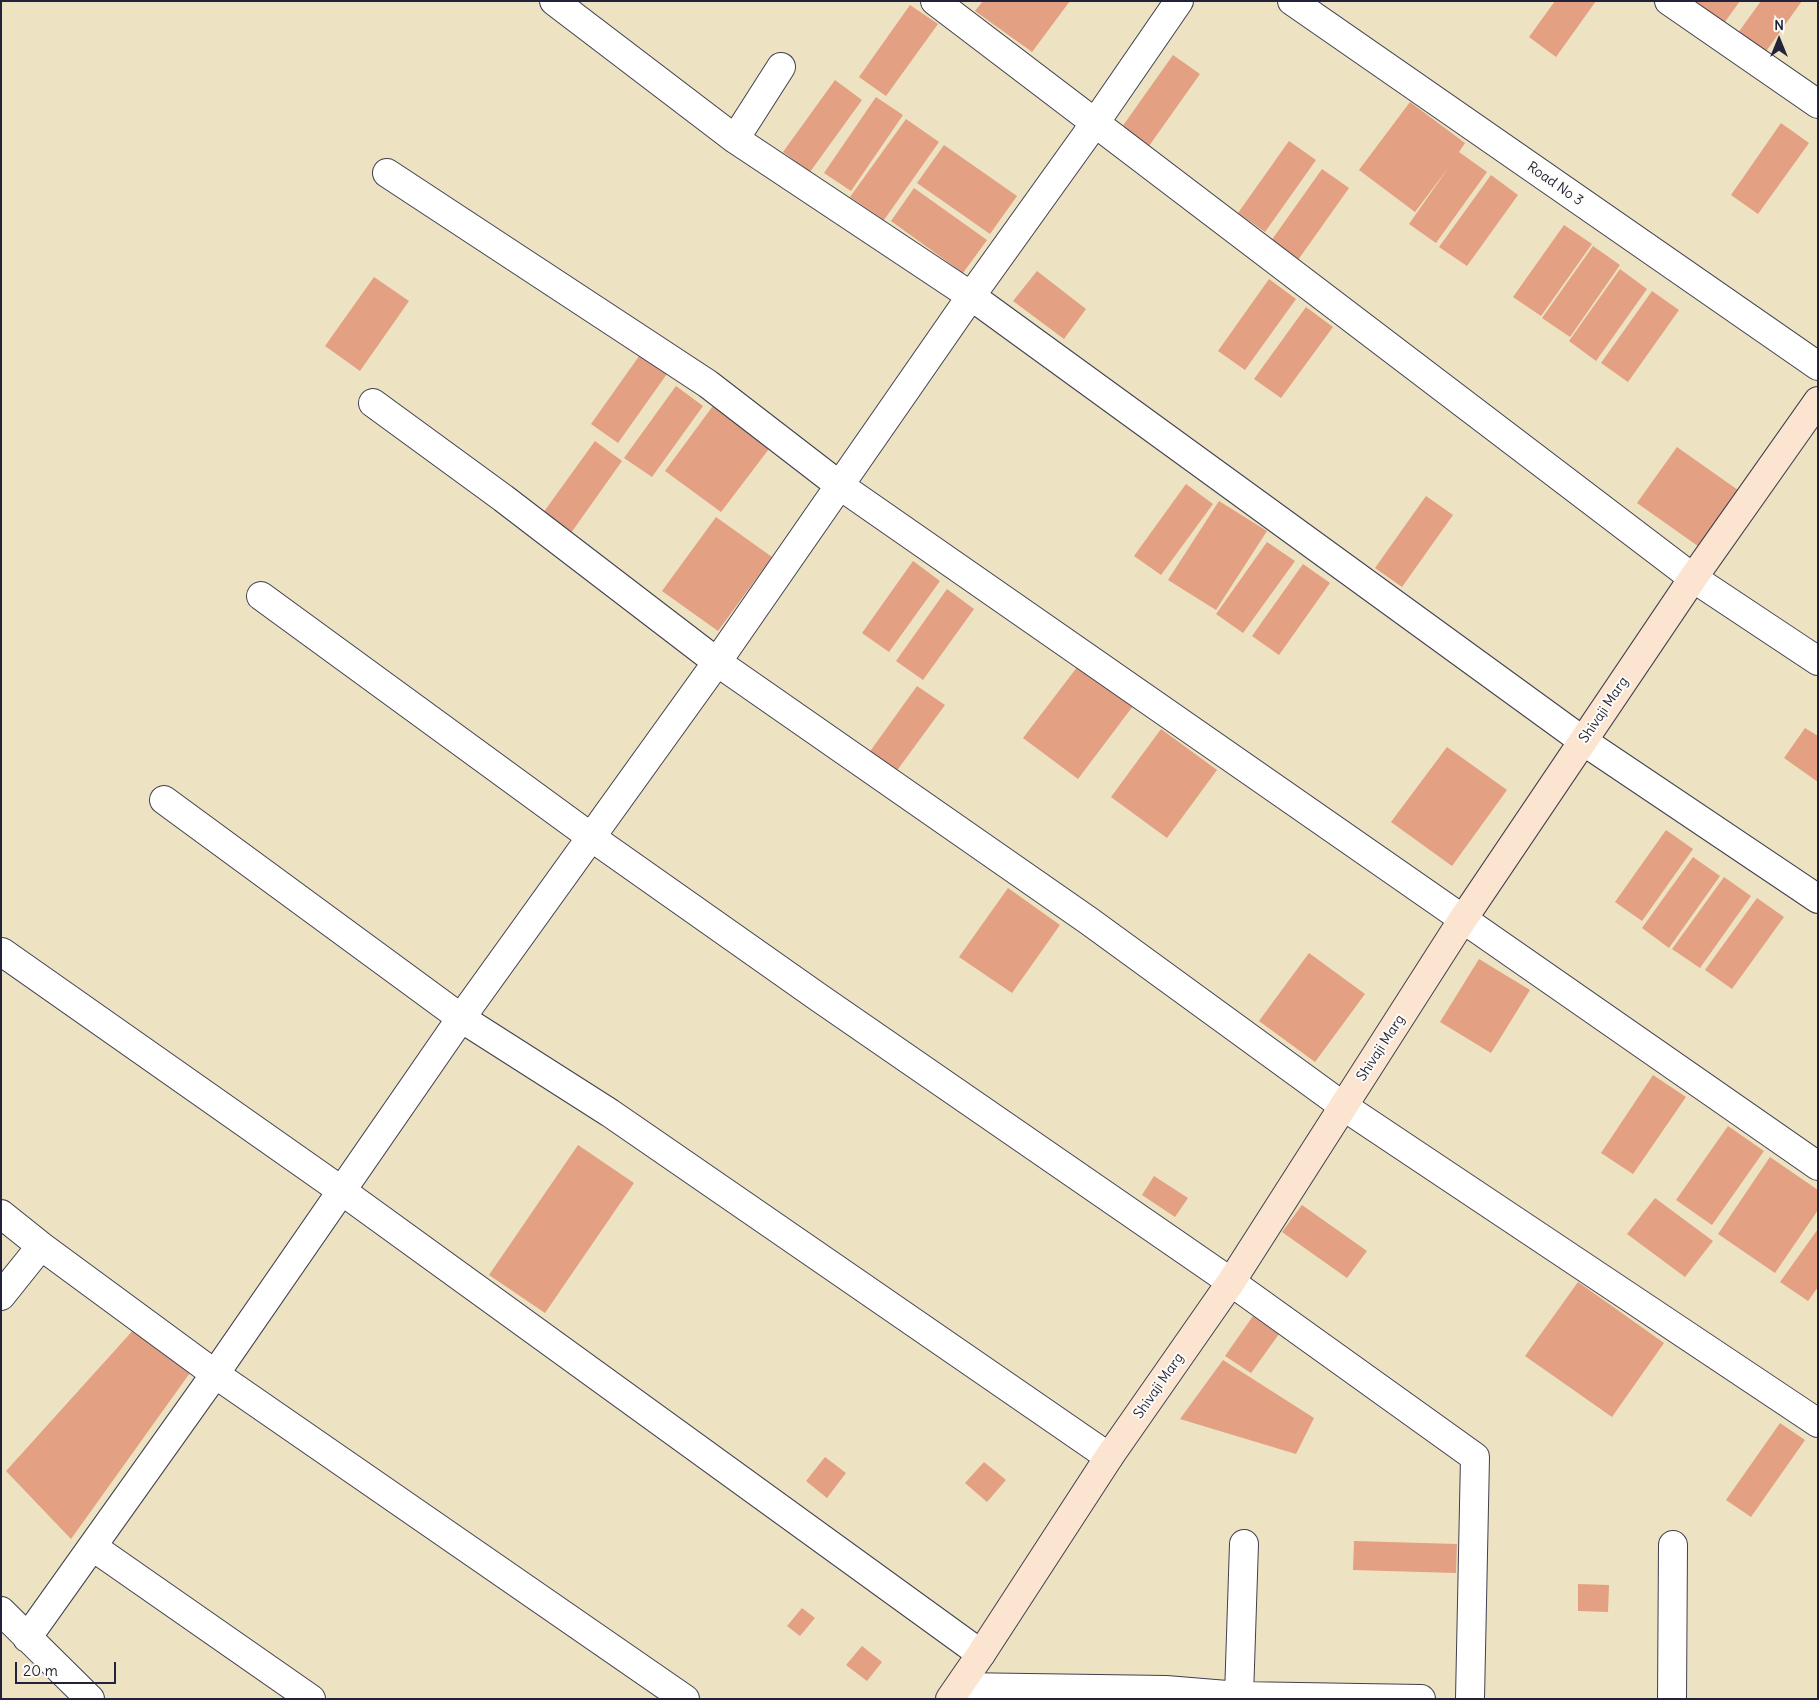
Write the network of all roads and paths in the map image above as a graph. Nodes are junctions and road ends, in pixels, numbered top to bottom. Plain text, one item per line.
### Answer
1 (554, 1) edge
2 (935, 1) edge
3 (1179, 1) edge
4 (1292, 1) edge
5 (1669, 1) edge
6 (781, 67) dead end
7 (1818, 104) edge
8 (1095, 123) junction
9 (735, 139) junction
10 (387, 173) dead end
11 (971, 296) junction
12 (1818, 366) edge
13 (1818, 401) edge
14 (373, 403) dead end
15 (839, 485) junction
16 (1693, 578) junction
17 (261, 596) dead end
18 (1818, 661) edge
19 (717, 662) junction
20 (1583, 741) junction
21 (164, 800) dead end
22 (591, 837) junction
23 (1818, 898) edge
24 (1463, 920) junction
25 (2, 952) edge
26 (461, 1018) junction
27 (1343, 1106) junction
28 (1818, 1166) edge
29 (342, 1191) junction
30 (1, 1214) edge
31 (41, 1246) junction
32 (1231, 1282) junction
33 (1, 1296) edge
34 (216, 1374) junction
35 (1818, 1423) edge
36 (1110, 1457) junction
37 (1244, 1544) dead end
38 (1673, 1545) dead end
39 (93, 1547) junction
40 (1, 1611) edge
41 (28, 1638) junction
42 (981, 1654) junction
43 (955, 1693) edge
44 (1166, 1695) edge
45 (1239, 1696) junction
46 (1411, 1698) edge
47 (90, 1699) edge
48 (311, 1699) edge
49 (685, 1699) edge
50 (1470, 1699) edge
51 (1672, 1699) edge

1 - 9 street
2 - 8 street
3 - 8 street
4 - 12 street, Road No 3
5 - 7 street
6 - 9 street
8 - 11 street
8 - 16 street
9 - 11 street
10 - 15 street
11 - 15 street
11 - 20 street
13 - 16 street, Shivaji Marg
14 - 19 street
15 - 19 street
15 - 24 street
16 - 18 street
16 - 20 street, Shivaji Marg
17 - 22 street
19 - 22 street
19 - 27 street
20 - 23 street
20 - 24 street, Shivaji Marg
21 - 26 street
22 - 26 street
22 - 32 street
24 - 27 street, Shivaji Marg
24 - 28 street
25 - 29 street
26 - 29 street
26 - 36 street
27 - 32 street, Shivaji Marg
27 - 35 street
29 - 34 street
29 - 42 street
30 - 31 street
31 - 33 street
31 - 34 street
32 - 36 street, Shivaji Marg
32 - 50 street
34 - 39 street
34 - 49 street
36 - 42 street, Shivaji Marg
37 - 45 street
38 - 51 street
39 - 41 street
39 - 48 street
40 - 41 street
41 - 47 street
42 - 43 street, Shivaji Marg
43 - 44 street
44 - 45 street
45 - 46 street

